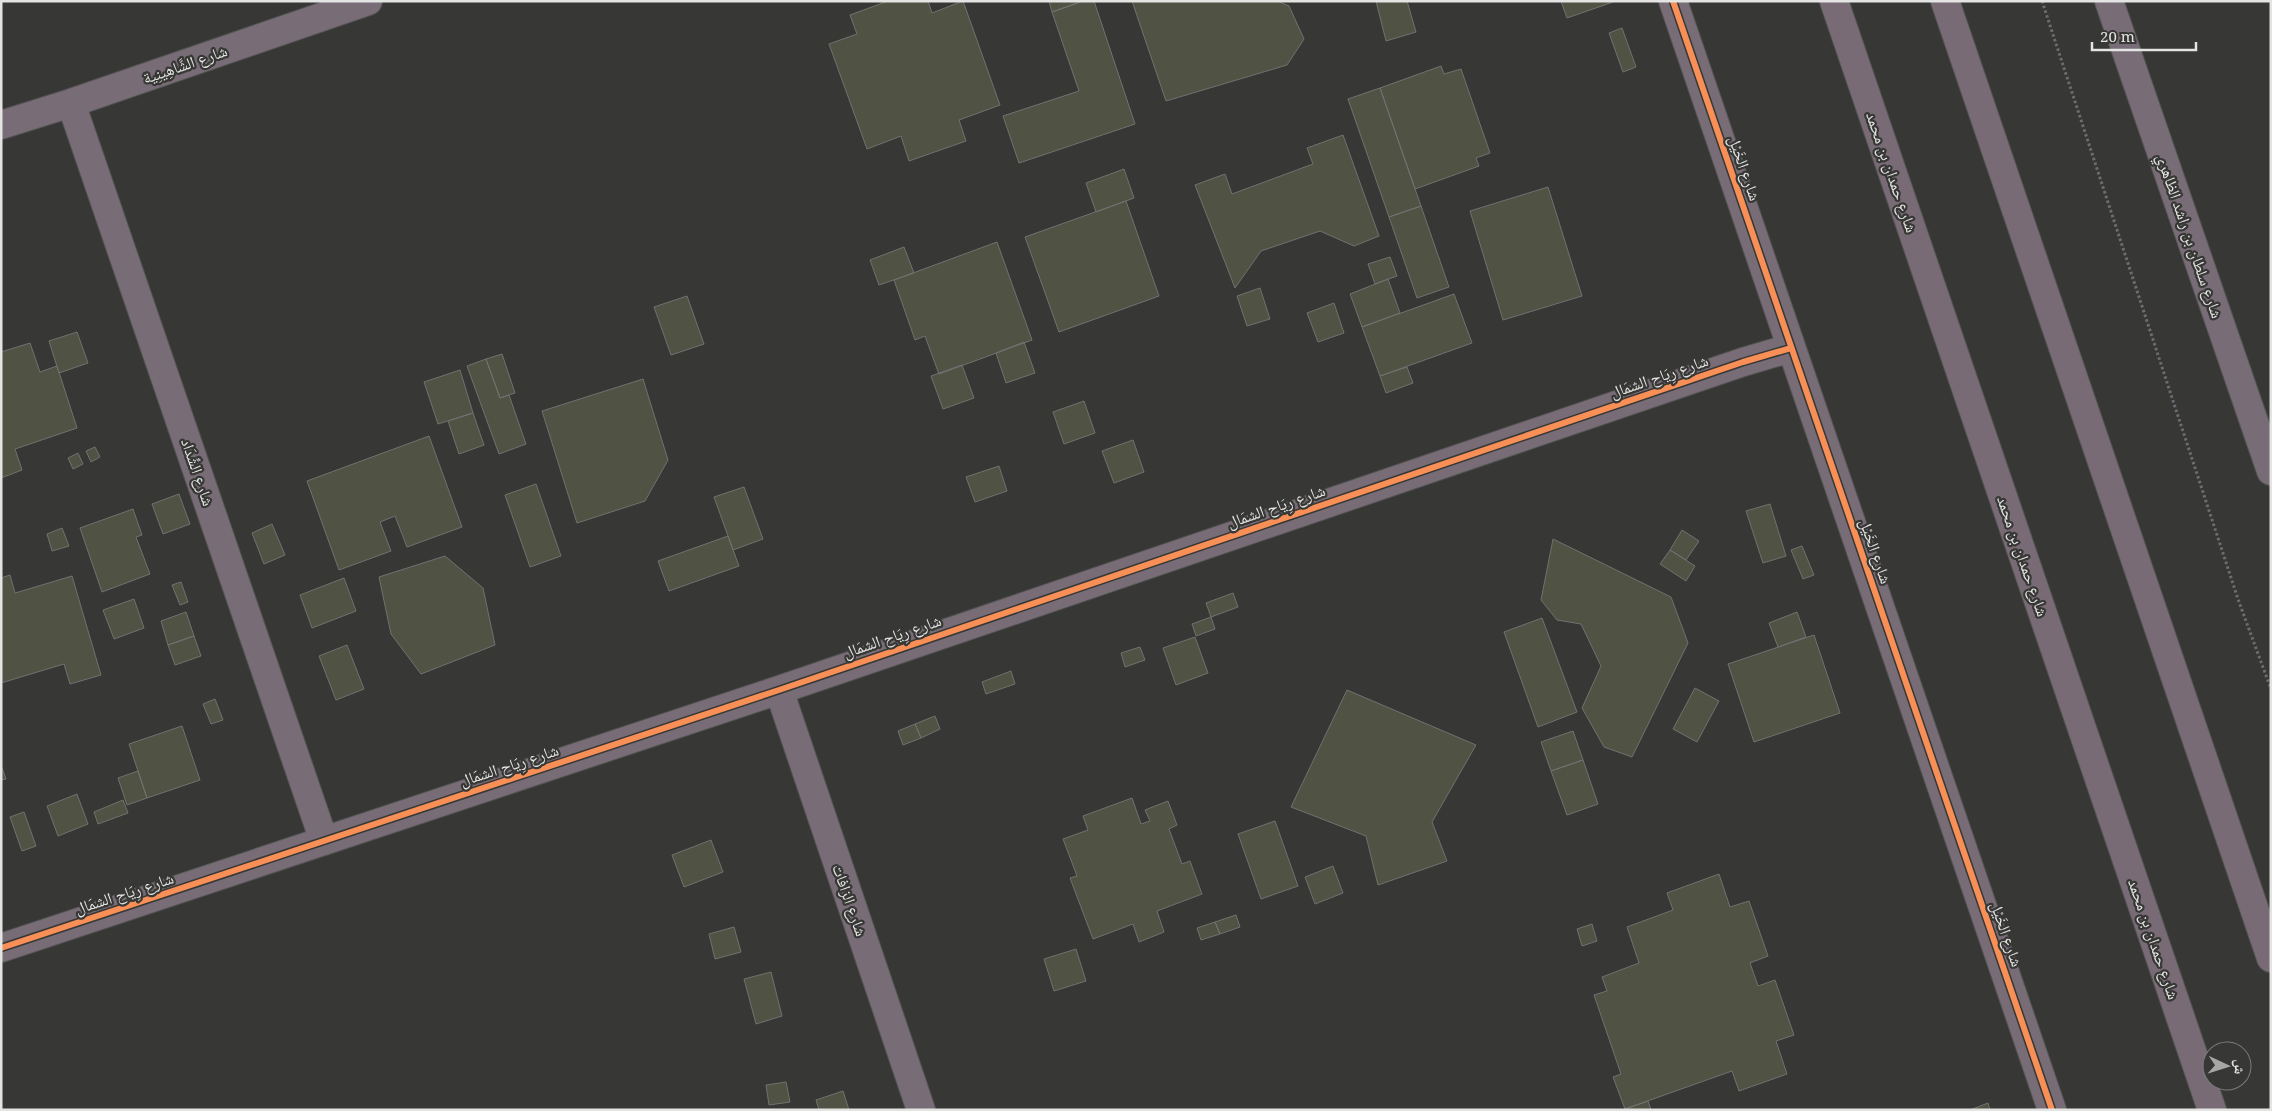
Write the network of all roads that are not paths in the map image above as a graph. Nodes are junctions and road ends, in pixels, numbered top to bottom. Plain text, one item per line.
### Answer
1 (368, 1) edge
2 (1674, 1) edge
3 (1834, 1) edge
4 (1945, 1) edge
5 (2108, 1) edge
6 (72, 103) junction
7 (1, 125) edge
8 (1791, 348) junction
9 (2271, 471) edge
10 (780, 690) junction
11 (324, 841) junction
12 (1, 948) edge
13 (2271, 958) edge
14 (921, 1110) edge
15 (2052, 1110) edge
16 (2212, 1110) edge

1 - 6 street, شارع الشَّاهِينِية
2 - 8 street, شارع الخَيْل
3 - 16 main road, شارع حمدان بن محمد
4 - 13 main road
5 - 9 street, شارع سلطان بن راشد الظاهري
6 - 7 street, شارع الشَّاهِينِية
6 - 11 street, شارع الشِّدَاد
8 - 10 street, شارع رِيَاح الشمَال
8 - 15 street, شارع الخَيْل
10 - 11 street, شارع رِيَاح الشمَال
10 - 14 street, شارع الزافات
11 - 12 street, شارع رِيَاح الشمَال

